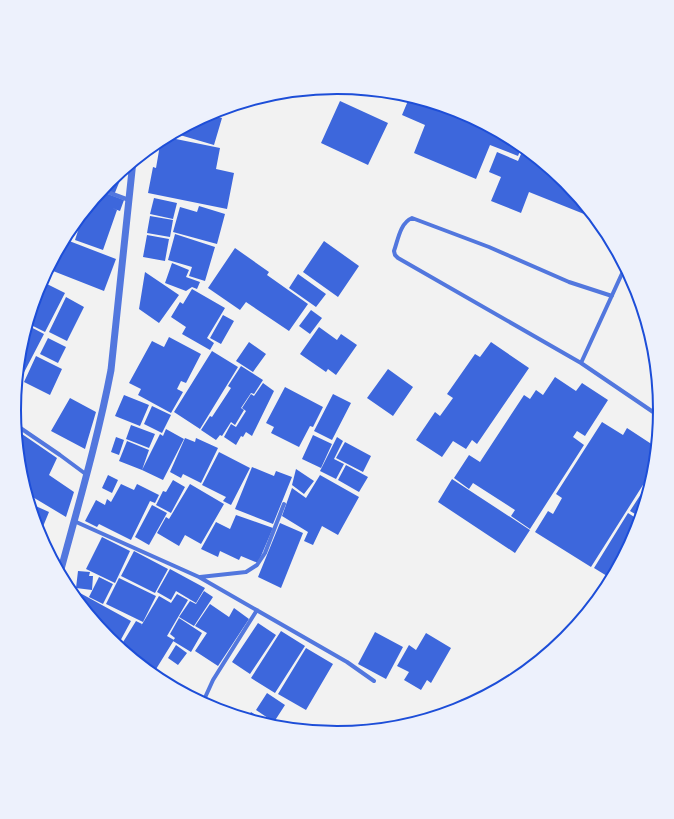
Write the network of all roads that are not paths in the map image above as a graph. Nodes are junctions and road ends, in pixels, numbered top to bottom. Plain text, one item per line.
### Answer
1 (132, 169) edge
2 (108, 192) edge
3 (129, 200) junction
4 (622, 274) edge
5 (612, 296) junction
6 (582, 363) junction
7 (653, 412) edge
8 (22, 429) edge
9 (86, 475) junction
10 (284, 504) dead end
11 (74, 521) junction
12 (62, 565) edge
13 (199, 577) junction
14 (256, 610) junction
15 (374, 681) dead end
16 (206, 697) edge

1 - 3 street
2 - 3 street
3 - 9 street
4 - 5 street
5 - 6 street
5 - 6 street
6 - 7 street
8 - 9 street
9 - 11 street
10 - 13 street
11 - 12 street
11 - 13 street
13 - 14 street
14 - 15 street
14 - 16 street

